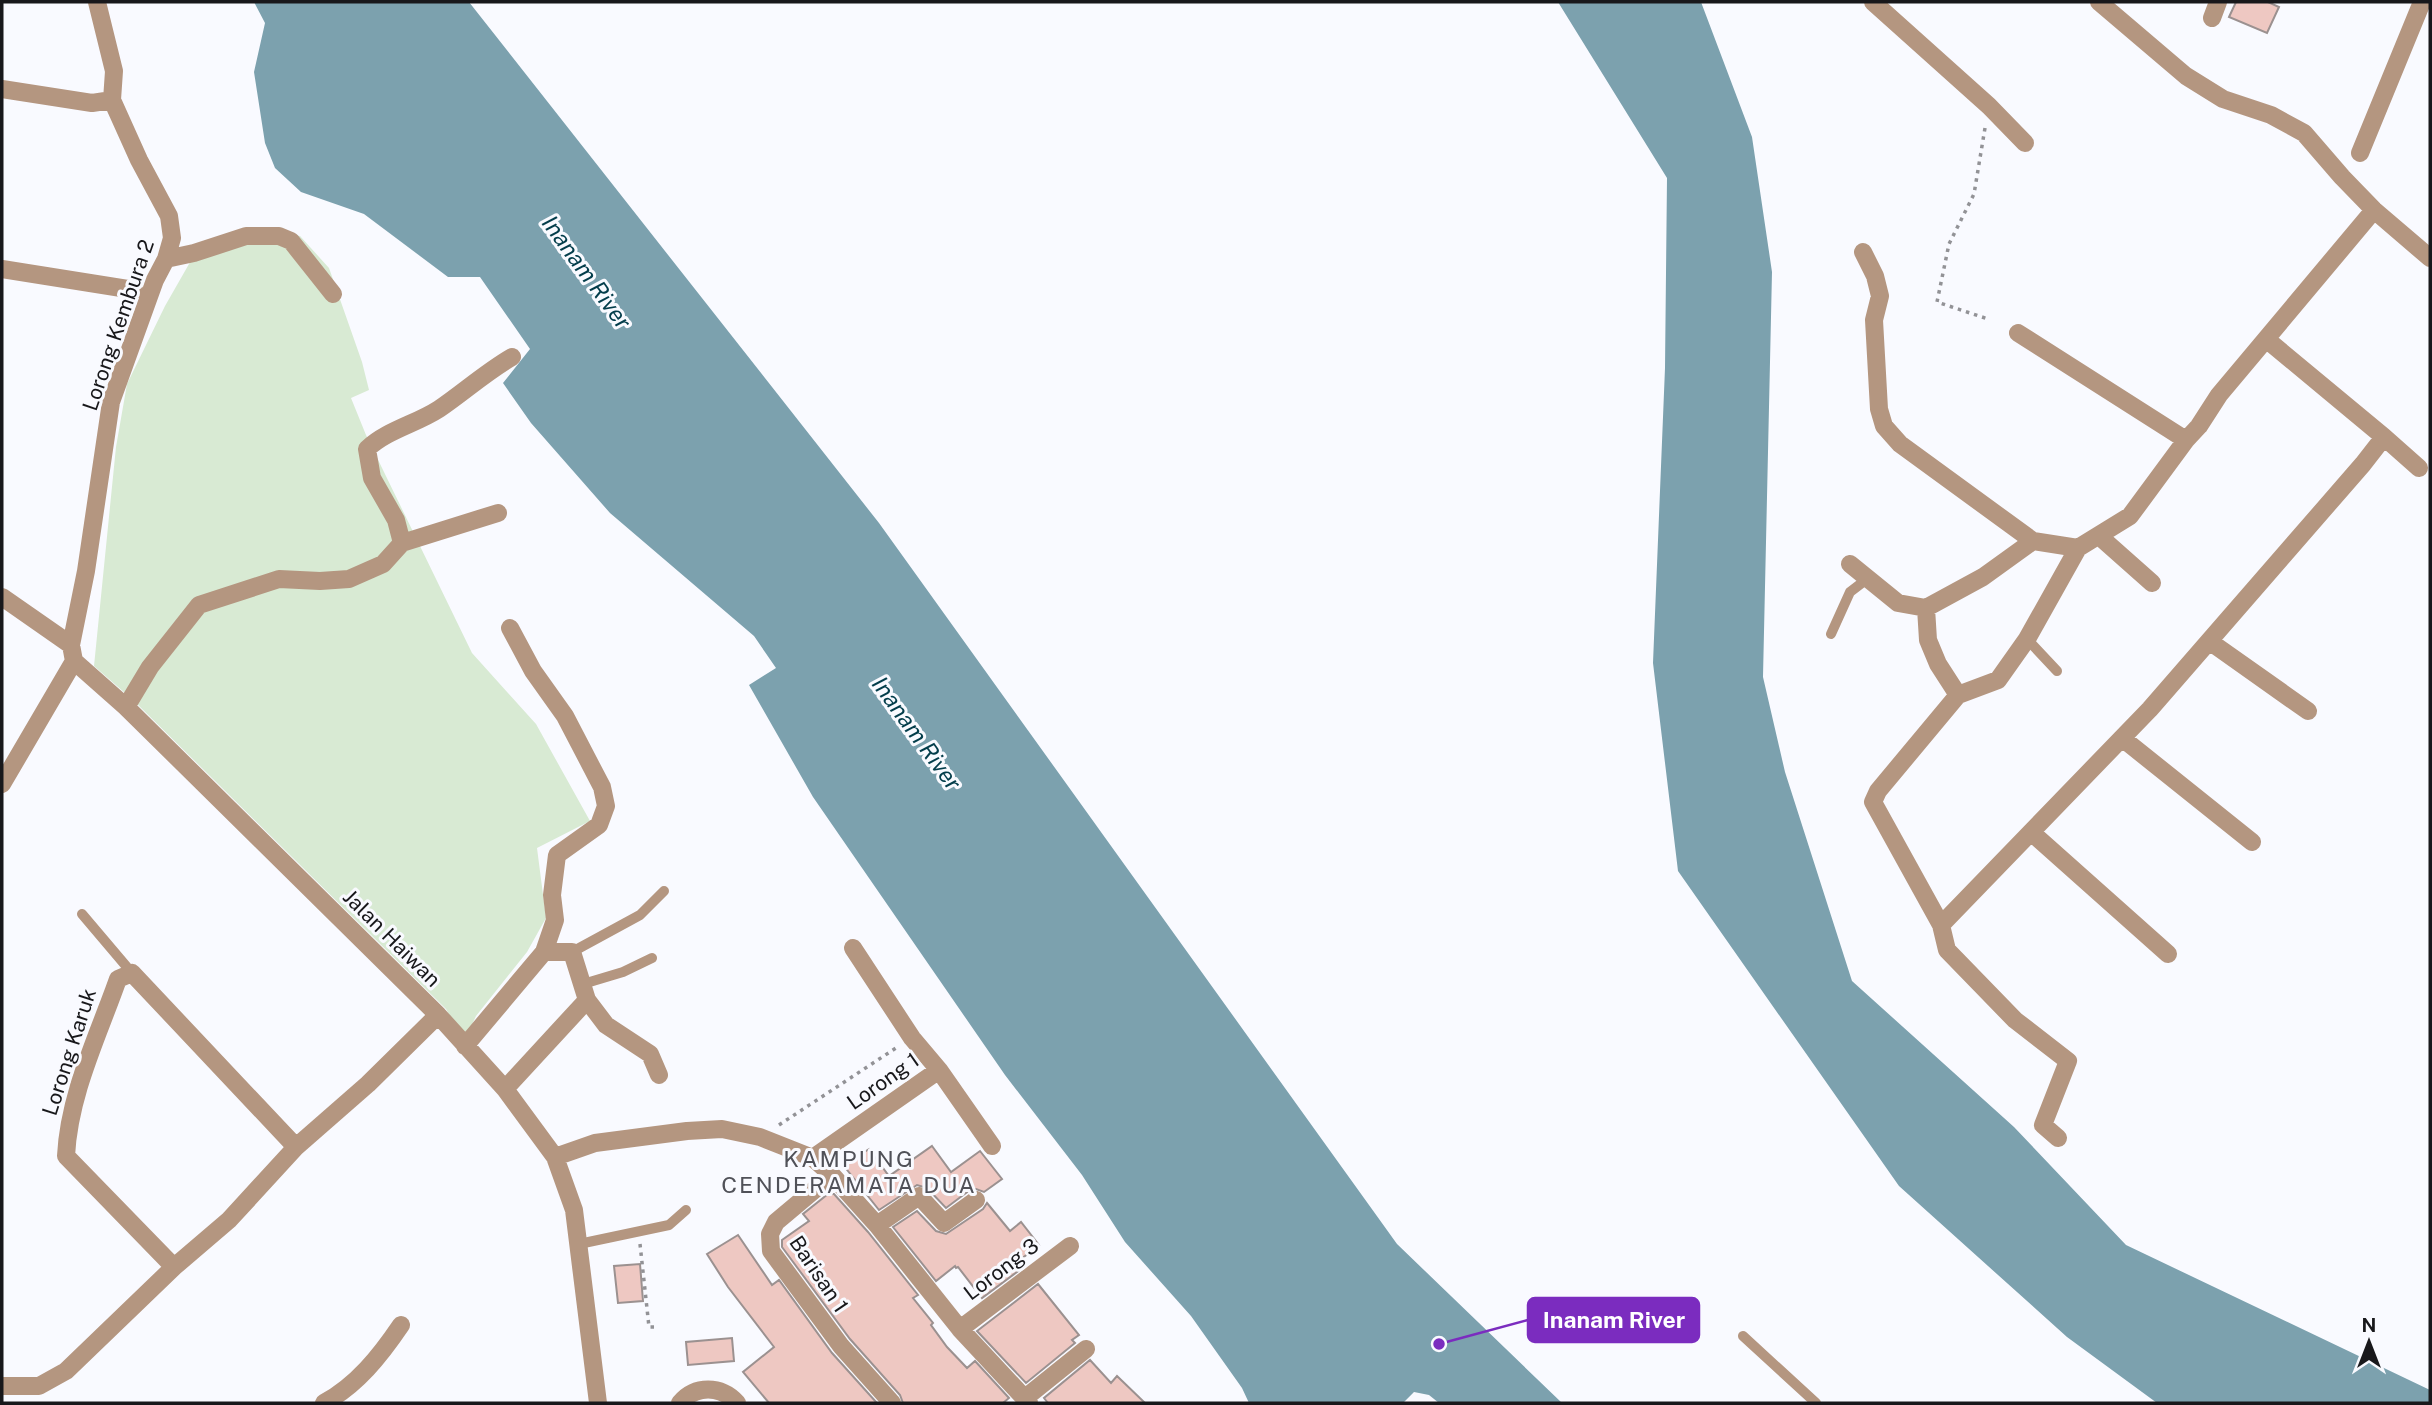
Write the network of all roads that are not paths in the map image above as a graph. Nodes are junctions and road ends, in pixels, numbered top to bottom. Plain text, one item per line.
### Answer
1 (97, 2) edge
2 (1873, 2) edge
3 (2099, 2) edge
4 (2422, 2) edge
5 (2, 89) edge
6 (112, 100) junction
7 (2025, 143) dead end
8 (2360, 153) dead end
9 (2374, 210) junction
10 (1863, 252) dead end
11 (2430, 258) edge
12 (166, 259) junction
13 (2, 270) edge
14 (134, 290) dead end
15 (333, 294) dead end
16 (2018, 333) dead end
17 (2266, 339) junction
18 (512, 357) dead end
19 (2384, 437) junction
20 (2186, 440) junction
21 (2419, 468) dead end
22 (498, 513) dead end
23 (2099, 536) junction
24 (2033, 541) junction
25 (402, 543) junction
26 (2078, 548) junction
27 (1850, 564) dead end
28 (1867, 579) junction
29 (2152, 583) dead end
30 (2, 597) edge
31 (1926, 608) junction
32 (510, 628) dead end
33 (1831, 634) dead end
34 (2027, 639) junction
35 (2209, 641) junction
36 (72, 653) junction
37 (2057, 671) dead end
38 (1958, 695) junction
39 (125, 707) junction
40 (2308, 711) dead end
41 (2122, 738) junction
42 (2, 784) edge
43 (2031, 832) junction
44 (2252, 842) dead end
45 (664, 891) dead end
46 (82, 914) dead end
47 (1941, 925) junction
48 (853, 948) dead end
49 (544, 952) junction
50 (572, 952) junction
51 (2168, 954) dead end
52 (652, 958) dead end
53 (132, 973) junction
54 (585, 992) junction
55 (438, 1015) junction
56 (465, 1046) junction
57 (939, 1070) junction
58 (659, 1075) dead end
59 (505, 1089) junction
60 (2058, 1138) dead end
61 (992, 1146) dead end
62 (296, 1147) junction
63 (555, 1157) junction
64 (813, 1158) junction
65 (832, 1175) junction
66 (976, 1200) dead end
67 (686, 1210) dead end
68 (877, 1225) junction
69 (579, 1244) junction
70 (1070, 1246) dead end
71 (174, 1267) junction
72 (401, 1325) dead end
73 (960, 1329) junction
74 (1742, 1336) dead end
75 (1086, 1349) dead end
76 (2, 1386) edge
77 (334, 1401) edge
78 (1027, 1401) edge
79 (680, 1402) edge
80 (598, 1403) edge
81 (737, 1403) edge
82 (892, 1403) edge
83 (1816, 1403) edge

1 - 6 street
2 - 7 street
3 - 9 street
4 - 8 street
5 - 6 street
6 - 12 street, Lorong Kembura 2
9 - 11 street
9 - 17 street
10 - 24 street
12 - 15 street
12 - 36 street, Lorong Kembura 2
13 - 14 street
16 - 20 street
17 - 19 street
17 - 20 street
18 - 25 street
19 - 21 street
19 - 35 street
20 - 23 street
22 - 25 street
23 - 26 street
23 - 29 street
24 - 26 street
24 - 31 street
25 - 39 street
26 - 34 street
27 - 28 street
28 - 31 street
28 - 33 lane
30 - 36 street, Jalan Haiwan
31 - 38 street
32 - 49 street
34 - 37 lane
34 - 38 street
35 - 40 street
35 - 41 street
36 - 39 street, Jalan Haiwan
36 - 42 street, Lorong Kembura 2
38 - 47 street
39 - 55 street, Jalan Haiwan
41 - 43 street
41 - 44 street
43 - 47 street
43 - 51 street
45 - 50 lane
46 - 53 lane
47 - 60 street
48 - 57 street
49 - 50 street
49 - 56 street
50 - 54 street
52 - 54 lane
53 - 62 street
53 - 71 street, Lorong Karuk
54 - 58 street
54 - 59 street
55 - 56 street, Jalan Haiwan
55 - 62 street
56 - 59 street, Jalan Haiwan
57 - 61 street, Lorong 1
57 - 64 street, Lorong 1
59 - 63 street, Jalan Haiwan
62 - 71 street
63 - 64 street
63 - 69 street, Jalan Haiwan
64 - 65 street
65 - 68 street
65 - 82 street, Barisan 1
66 - 68 street
67 - 69 lane
68 - 73 street
69 - 80 street, Jalan Haiwan
70 - 73 street, Lorong 3
71 - 76 street
72 - 77 street
73 - 78 street
74 - 83 lane
75 - 78 street
79 - 81 street

